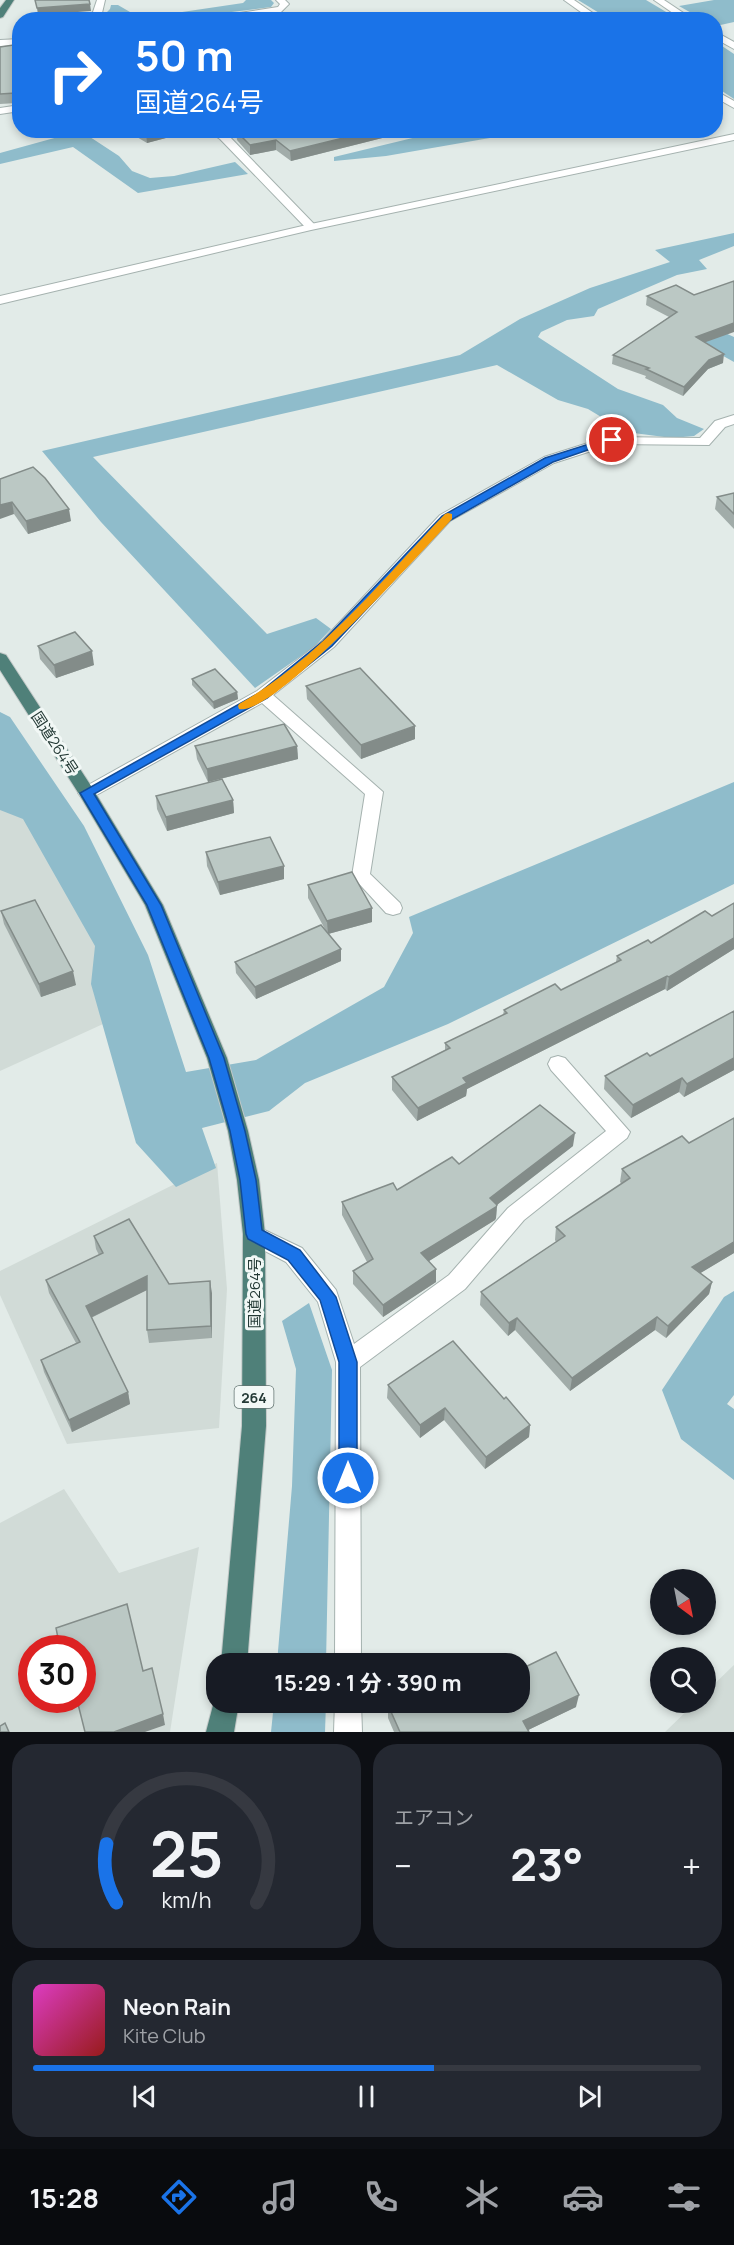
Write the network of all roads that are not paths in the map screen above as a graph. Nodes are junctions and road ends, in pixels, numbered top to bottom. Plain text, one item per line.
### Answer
1 (10, 0) edge
2 (280, 0) edge
3 (568, 0) edge
4 (658, 0) edge
5 (258, 12) edge
6 (587, 12) edge
7 (677, 12) edge
8 (0, 15) edge
9 (734, 137) edge
10 (231, 138) edge
11 (311, 228) junction
12 (0, 300) edge
13 (734, 418) edge
14 (0, 658) edge
15 (263, 695) junction
16 (87, 793) junction
17 (393, 908) dead end
18 (558, 1064) dead end
19 (254, 1234) junction
20 (348, 1362) junction
21 (235, 1653) edge
22 (348, 1653) edge
23 (224, 1713) edge
24 (348, 1713) edge
25 (220, 1732) edge
26 (348, 1732) edge

1 - 8 highway
2 - 5 street
3 - 6 street
4 - 7 street
9 - 11 street
10 - 11 street
11 - 12 street
13 - 15 street
14 - 16 highway, 国道264号 / 264
15 - 16 street
15 - 17 street
16 - 19 highway, 国道264号 / 264
18 - 20 street
19 - 20 street
19 - 21 highway, 国道264号 / 264
20 - 22 street
23 - 25 highway
24 - 26 street

